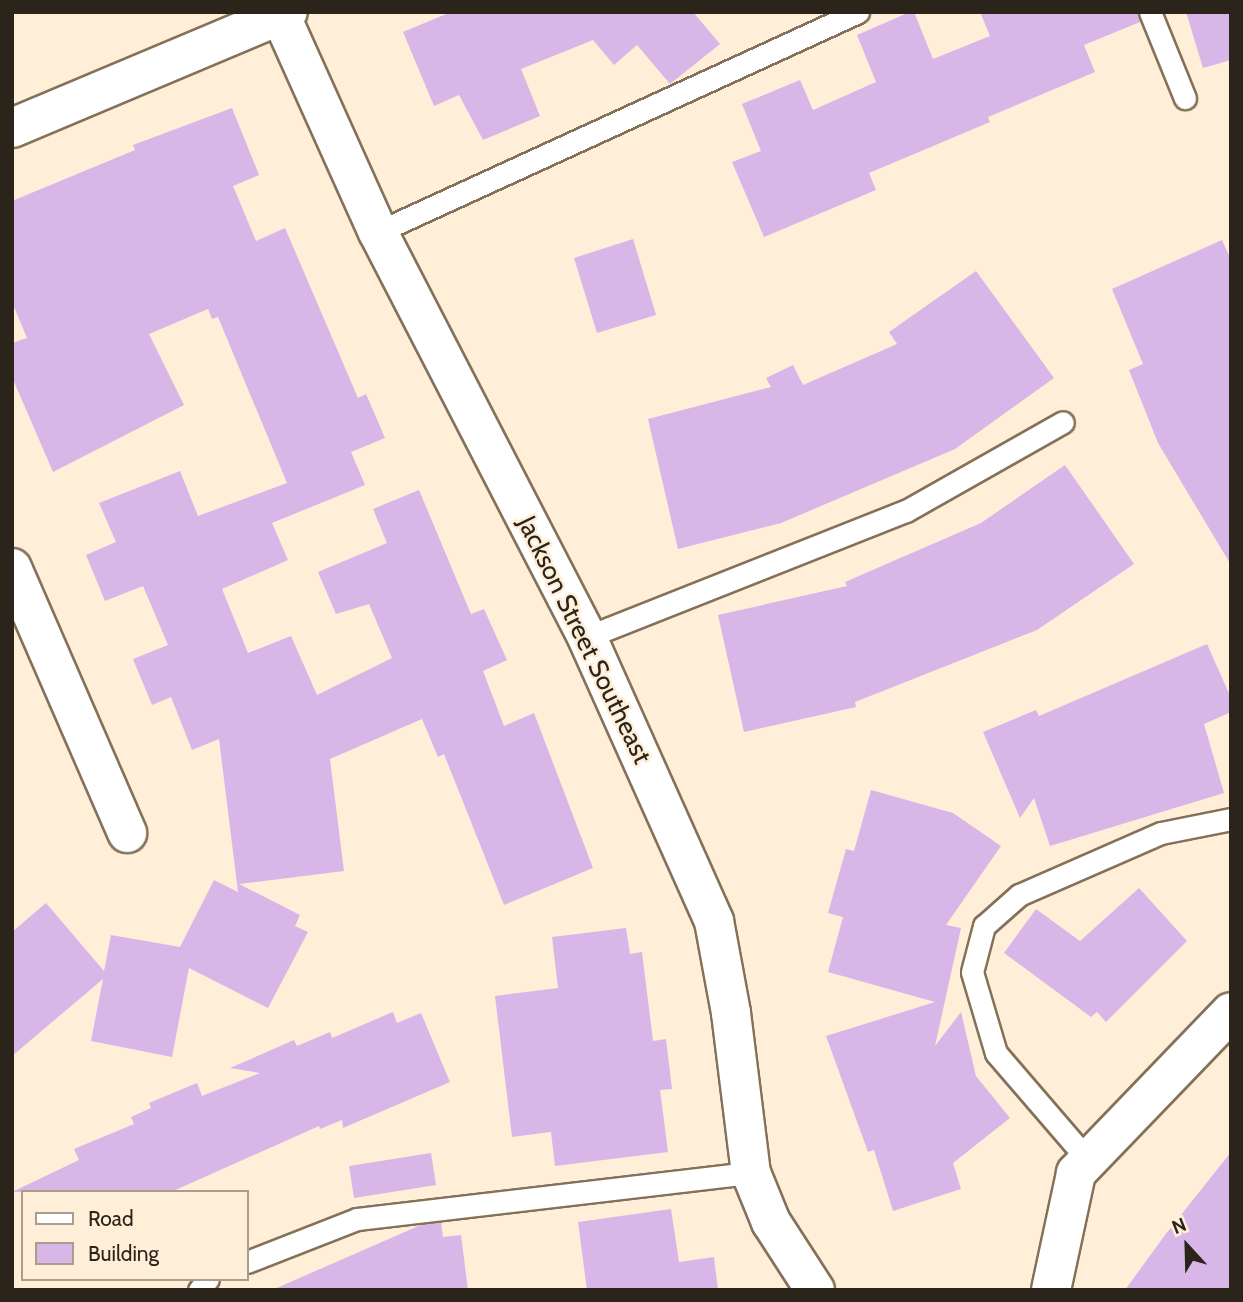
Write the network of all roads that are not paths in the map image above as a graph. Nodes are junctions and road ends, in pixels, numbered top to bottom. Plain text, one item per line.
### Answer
1 (858, 12) edge
2 (1150, 12) edge
3 (282, 13) edge
4 (1185, 98) dead end
5 (12, 128) edge
6 (378, 233) junction
7 (1063, 422) dead end
8 (12, 568) edge
9 (587, 638) junction
10 (1231, 819) edge
11 (127, 833) dead end
12 (1231, 1012) edge
13 (1088, 1160) junction
14 (751, 1172) junction
15 (248, 1262) edge
16 (814, 1290) edge
17 (1051, 1290) edge

1 - 6 lane
2 - 4 lane
3 - 5 street
3 - 6 street, Jackson Street Southeast
6 - 9 street, Jackson Street Southeast
7 - 9 lane
8 - 11 street
9 - 14 street, Jackson Street Southeast
10 - 13 lane
12 - 13 street
13 - 17 street
14 - 15 lane
14 - 16 street, Jackson Street Southeast

